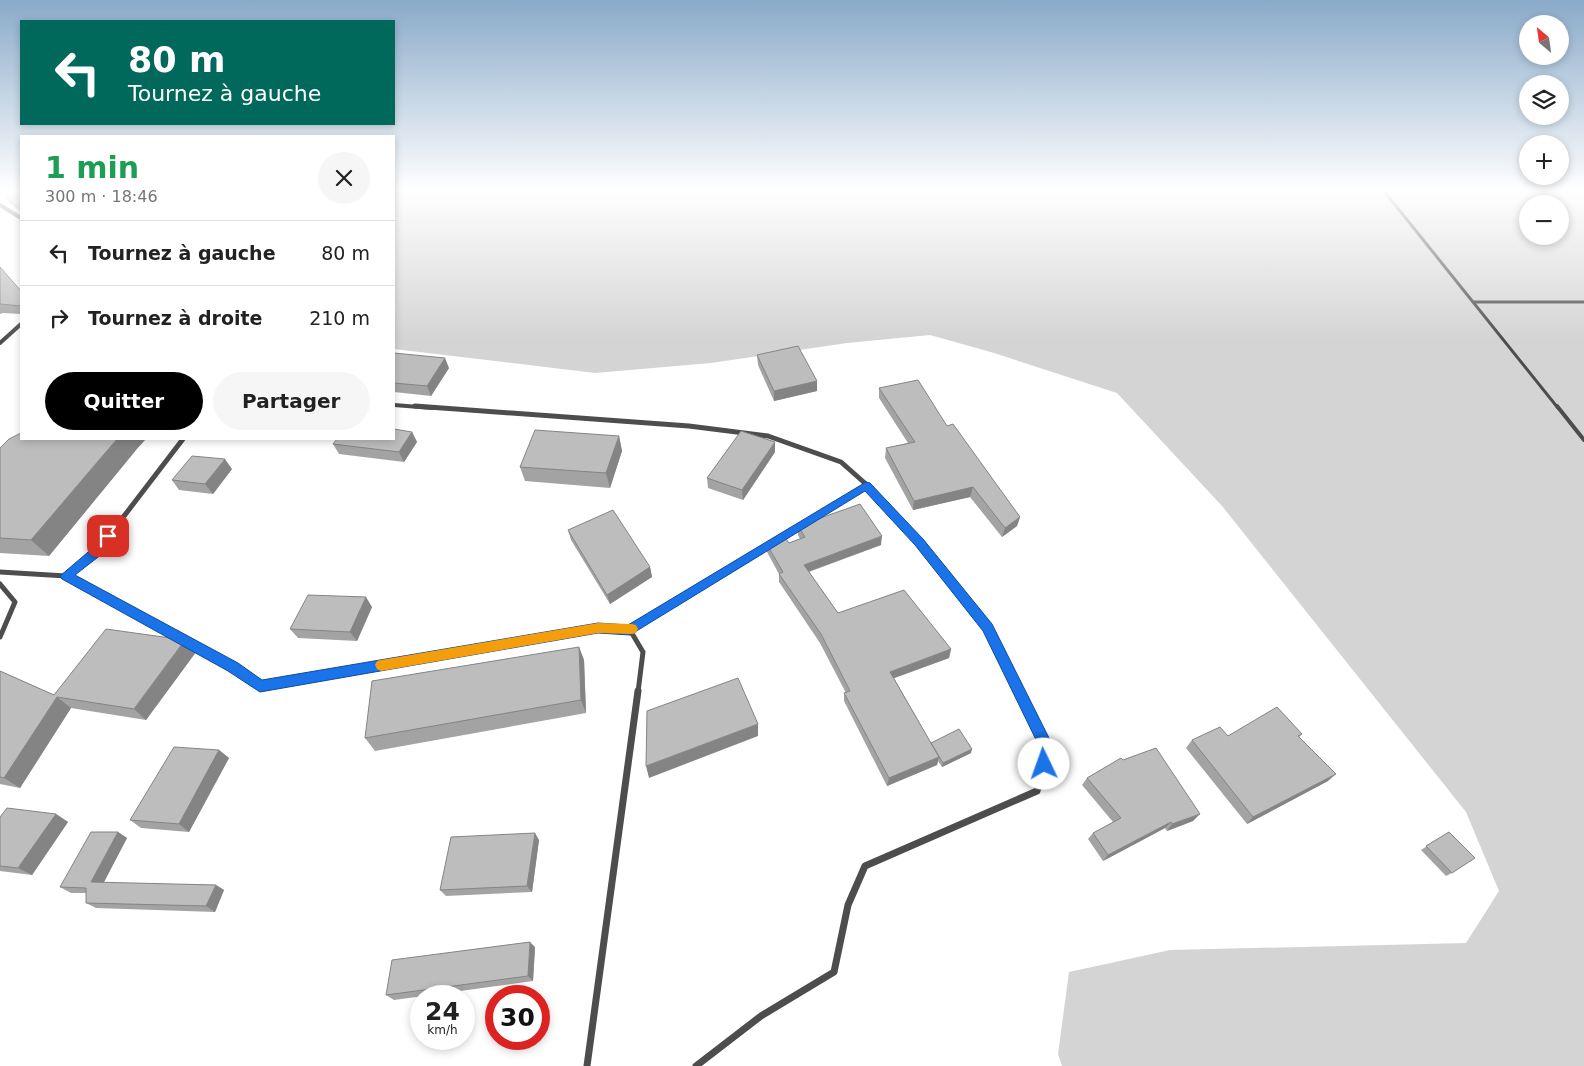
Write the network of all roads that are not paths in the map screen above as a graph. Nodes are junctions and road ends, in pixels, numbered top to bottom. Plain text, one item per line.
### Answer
1 (1424, 241) edge
2 (1474, 302) junction
3 (1584, 302) edge
4 (20, 325) edge
5 (0, 342) edge
6 (395, 405) edge
7 (182, 440) edge
8 (1584, 440) edge
9 (866, 486) junction
10 (0, 572) edge
11 (66, 576) junction
12 (0, 584) edge
13 (630, 630) junction
14 (0, 638) edge
15 (586, 1066) edge
16 (696, 1066) edge

1 - 2 lane
2 - 3 lane
2 - 8 lane
4 - 5 street
6 - 9 street
7 - 11 street
9 - 13 street
9 - 16 street
10 - 11 street
11 - 13 street
12 - 14 street
13 - 15 street

